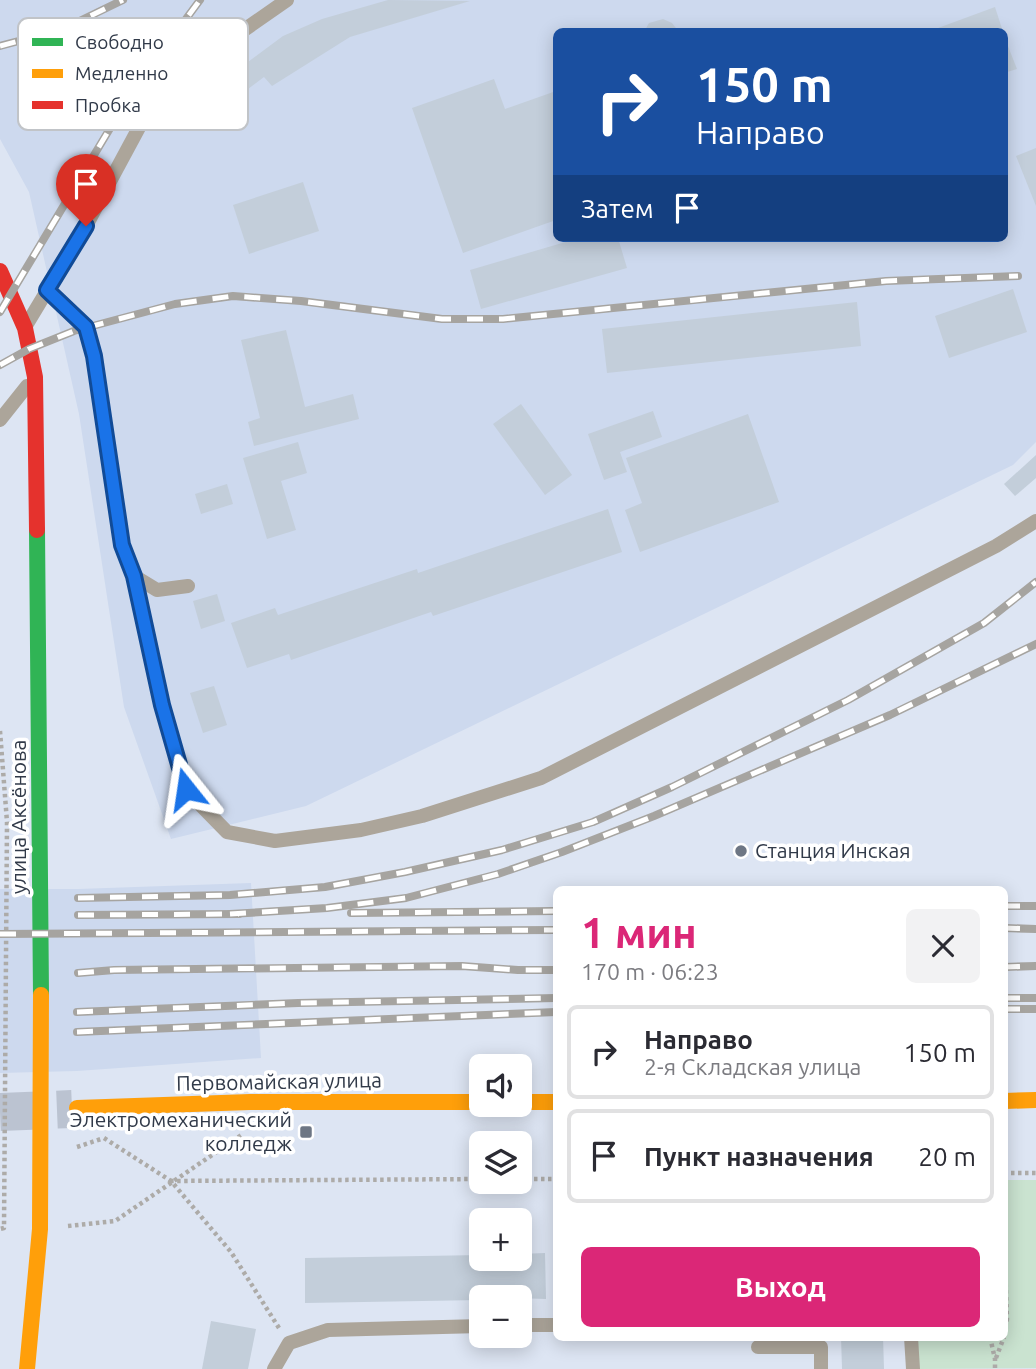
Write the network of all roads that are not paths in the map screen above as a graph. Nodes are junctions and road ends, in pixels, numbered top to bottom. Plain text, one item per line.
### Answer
1 (288, 0) edge
2 (248, 27) edge
3 (138, 130) edge
4 (0, 271) edge
5 (47, 290) junction
6 (24, 328) junction
7 (35, 377) junction
8 (0, 420) edge
9 (1036, 521) edge
10 (134, 576) junction
11 (188, 586) dead end
12 (1036, 1100) edge
13 (1008, 1101) edge
14 (469, 1102) edge
15 (532, 1102) edge
16 (553, 1102) edge
17 (77, 1108) tunnel mouth
18 (532, 1325) edge
19 (553, 1325) edge
20 (469, 1326) edge
21 (911, 1341) edge
22 (758, 1347) dead end
23 (27, 1369) edge
24 (274, 1369) edge
25 (821, 1369) edge
26 (912, 1369) edge

1 - 2 lane
3 - 5 lane
4 - 6 street, улица Аксёнова
5 - 6 lane
5 - 10 lane
6 - 7 street, улица Аксёнова
7 - 8 lane
7 - 23 street, улица Аксёнова
9 - 10 lane
10 - 11 lane
12 - 13 street
14 - 17 street, Первомайская улица
15 - 16 street
18 - 19 lane
20 - 24 lane
21 - 26 lane
22 - 25 lane

